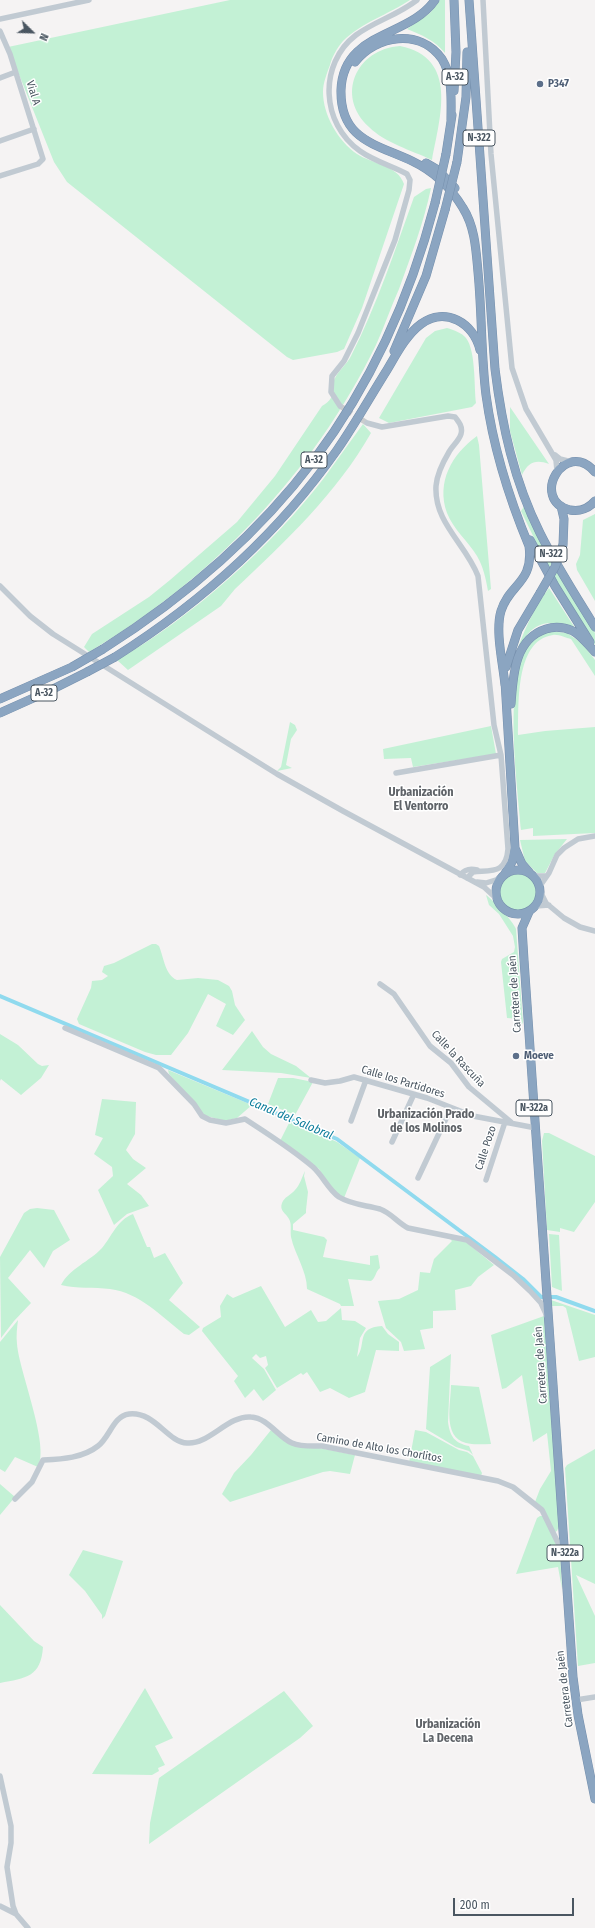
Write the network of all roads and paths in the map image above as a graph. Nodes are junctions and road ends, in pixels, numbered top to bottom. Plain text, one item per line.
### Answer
1 (89, 0) edge
2 (417, 0) edge
3 (435, 0) edge
4 (454, 0) edge
5 (468, 0) edge
6 (483, 0) edge
7 (0, 18) edge
8 (0, 31) edge
9 (13, 73) dead end
10 (0, 78) edge
11 (451, 120) junction
12 (34, 129) junction
13 (0, 141) edge
14 (0, 176) edge
15 (488, 276) junction
16 (484, 370) junction
17 (340, 406) tunnel mouth
18 (365, 406) junction
19 (368, 423) tunnel mouth
20 (553, 453) junction
21 (574, 462) junction
22 (594, 470) edge
23 (556, 471) junction
24 (595, 501) edge
25 (514, 504) junction
26 (561, 506) junction
27 (572, 510) junction
28 (563, 545) junction
29 (0, 586) edge
30 (584, 608) junction
31 (595, 623) edge
32 (595, 627) edge
33 (595, 651) edge
34 (505, 685) junction
35 (0, 699) edge
36 (0, 713) edge
37 (509, 739) junction
38 (501, 755) junction
39 (396, 773) dead end
40 (593, 836) edge
41 (515, 848) junction
42 (483, 872) junction
43 (460, 874) junction
44 (532, 875) junction
45 (503, 876) junction
46 (546, 876) junction
47 (467, 878) junction
48 (473, 881) junction
49 (540, 889) junction
50 (497, 899) junction
51 (550, 905) junction
52 (536, 906) junction
53 (507, 912) junction
54 (529, 912) junction
55 (522, 928) junction
56 (595, 931) edge
57 (380, 984) dead end
58 (65, 1028) dead end
59 (311, 1080) dead end
60 (366, 1080) junction
61 (414, 1094) junction
62 (451, 1108) junction
63 (351, 1121) dead end
64 (505, 1122) junction
65 (513, 1123) junction
66 (536, 1128) junction
67 (392, 1142) dead end
68 (418, 1178) dead end
69 (486, 1180) dead end
70 (548, 1318) junction
71 (15, 1499) dead end
72 (565, 1563) junction
73 (595, 1696) edge
74 (576, 1700) junction
75 (0, 1776) edge
76 (595, 1799) edge
77 (0, 1906) edge
78 (16, 1914) junction
79 (28, 1928) edge

1 - 7 street
2 - 17 street
3 - 16 highway
4 - 11 highway, A-32
5 - 15 highway, N-322
5 - 18 highway, bridge
6 - 20 street
8 - 12 street, Vial A
9 - 10 street
11 - 15 highway
11 - 35 highway, A-32, bridge
12 - 13 street
12 - 14 street, Vial A
15 - 30 highway, N-322
16 - 18 highway
16 - 25 highway, N-322
18 - 36 highway, A-32, bridge
19 - 38 street
20 - 21 street
20 - 23 street
21 - 22 highway
21 - 23 highway
23 - 26 highway
24 - 27 highway
25 - 33 highway, N-322
25 - 34 highway
26 - 27 highway
26 - 28 highway
27 - 28 highway
28 - 34 highway, bridge
29 - 43 street
30 - 31 highway
30 - 32 highway, N-322
33 - 37 highway
34 - 37 highway
37 - 41 highway
38 - 39 street
38 - 42 street
40 - 46 street
41 - 44 highway
41 - 45 highway
42 - 43 street
42 - 47 street
43 - 47 street
44 - 45 highway
44 - 46 street
44 - 49 highway
45 - 48 street
45 - 50 highway
46 - 49 street
47 - 48 street
48 - 50 street
49 - 51 street
49 - 52 highway, N-322a
50 - 53 highway
51 - 52 street
51 - 56 street
52 - 54 highway, N-322a
53 - 54 highway
53 - 55 highway
54 - 55 highway, Carretera de Jaén / N-322a
55 - 66 highway, Carretera de Jaén / N-322a
57 - 65 street, Calle la Rascuña
58 - 70 street
59 - 60 street, Calle los Partidores
60 - 61 street, Calle los Partidores
60 - 63 street
61 - 62 street, Calle los Partidores
61 - 67 street
62 - 64 street, Calle los Partidores
62 - 68 street
64 - 65 street, Calle los Partidores
64 - 69 street, Calle Pozo
65 - 66 street, Calle los Partidores
66 - 70 highway, Carretera de Jaén / N-322a
70 - 72 highway, Carretera de Jaén / N-322a
71 - 72 street, Camino de Alto los Chorlitos
72 - 74 highway, Carretera de Jaén / N-322a
73 - 74 street
74 - 76 highway, Carretera de Jaén / N-322a
75 - 78 street
77 - 78 street
78 - 79 street

